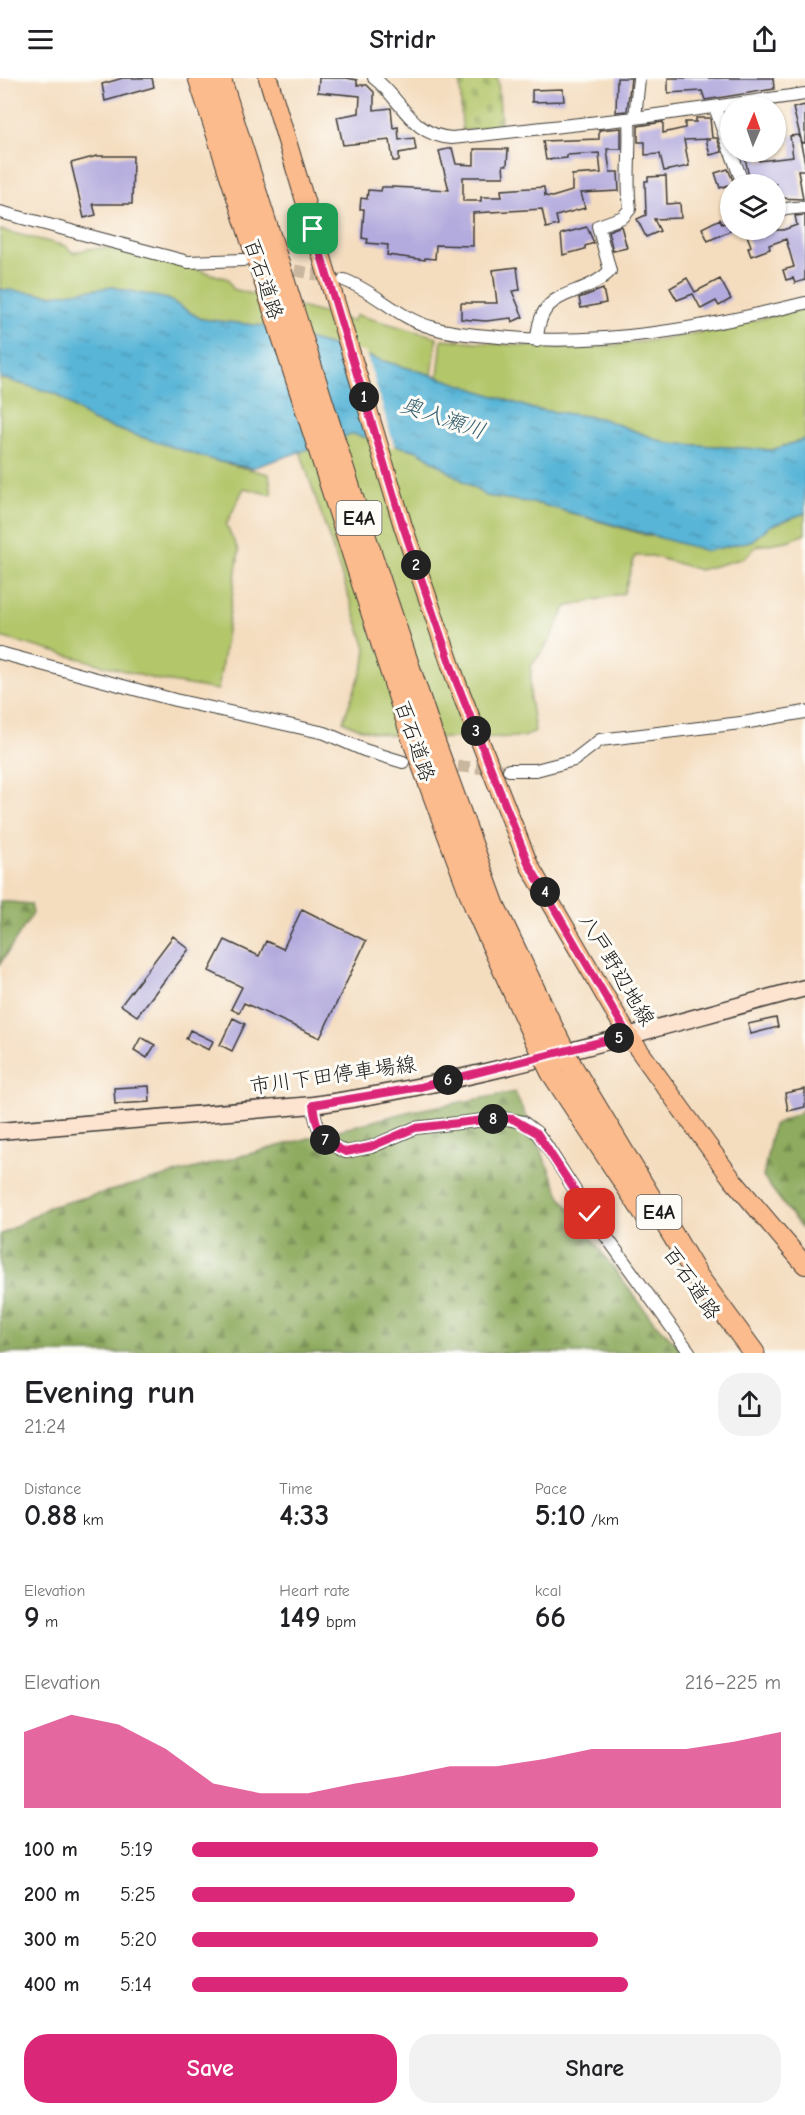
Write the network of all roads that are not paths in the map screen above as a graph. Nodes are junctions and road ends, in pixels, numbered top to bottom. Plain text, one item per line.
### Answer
1 (199, 78) edge
2 (220, 78) edge
3 (268, 78) edge
4 (374, 78) edge
5 (639, 78) edge
6 (805, 94) edge
7 (716, 107) junction
8 (632, 118) junction
9 (720, 119) edge
10 (805, 207) edge
11 (786, 209) edge
12 (0, 212) edge
13 (243, 260) dead end
14 (344, 280) tunnel mouth
15 (805, 303) edge
16 (537, 341) junction
17 (0, 653) edge
18 (805, 712) edge
19 (422, 737) junction
20 (403, 762) dead end
21 (509, 770) tunnel mouth
22 (805, 988) edge
23 (628, 1035) junction
24 (562, 1070) junction
25 (313, 1105) junction
26 (0, 1131) edge
27 (805, 1265) edge
28 (690, 1353) edge
29 (742, 1353) edge
30 (754, 1353) edge

1 - 19 highway, 百石道路 / E4A
2 - 19 highway, 百石道路 / E4A
3 - 23 main road, 八戸野辺地線
4 - 8 street
5 - 8 street
6 - 7 street
7 - 8 street
7 - 9 street
8 - 16 street
10 - 11 street
12 - 13 street
14 - 16 street
15 - 16 street
17 - 20 street
18 - 21 street
19 - 24 highway, 百石道路 / E4A, bridge
19 - 24 highway, 百石道路 / E4A, bridge
22 - 23 main road, 市川下田停車場線
23 - 25 main road, 市川下田停車場線
23 - 27 main road, 八戸野辺地線
24 - 29 highway, 百石道路 / E4A
24 - 30 highway, 百石道路 / E4A
25 - 26 main road, 市川下田停車場線
25 - 28 street

